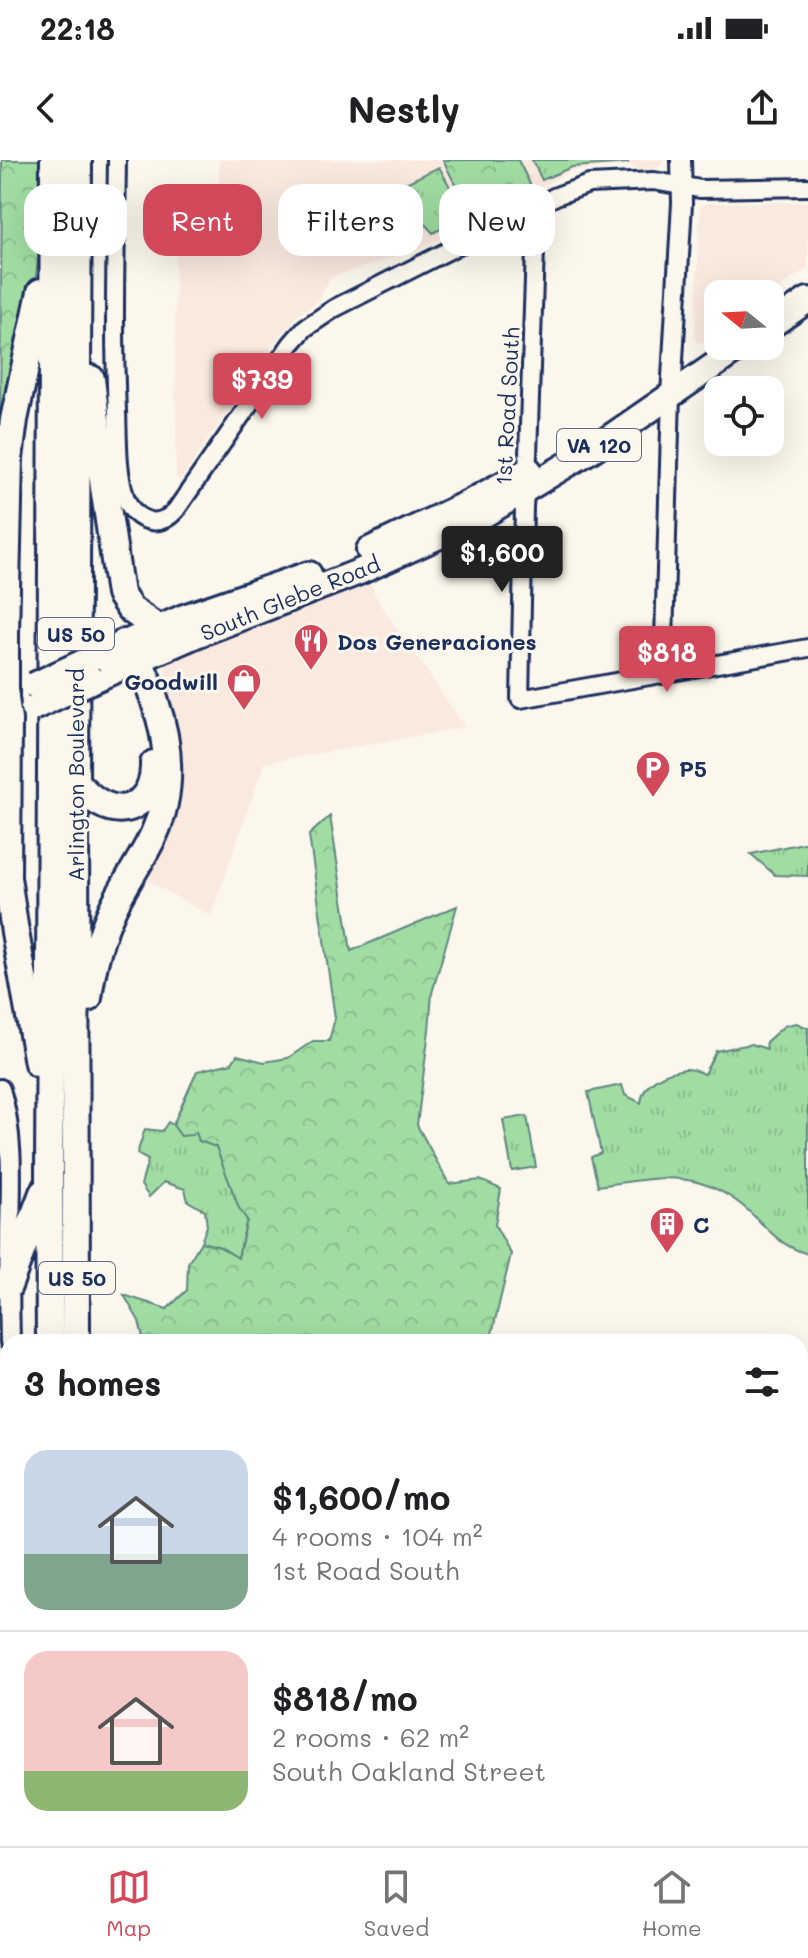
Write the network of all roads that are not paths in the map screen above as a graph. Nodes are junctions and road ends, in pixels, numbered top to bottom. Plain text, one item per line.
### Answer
1 (54, 160) edge
2 (78, 160) edge
3 (117, 160) edge
4 (681, 160) edge
5 (54, 184) edge
6 (681, 186) junction
7 (808, 187) edge
8 (555, 197) edge
9 (439, 255) edge
10 (48, 256) edge
11 (53, 256) edge
12 (535, 256) edge
13 (808, 283) edge
14 (784, 300) edge
15 (808, 300) edge
16 (77, 303) junction
17 (784, 316) edge
18 (704, 357) edge
19 (718, 360) edge
20 (672, 386) junction
21 (526, 482) junction
22 (236, 609) junction
23 (157, 628) junction
24 (808, 648) edge
25 (130, 656) junction
26 (663, 675) junction
27 (3, 710) edge
28 (4, 772) edge
29 (75, 782) junction
30 (0, 1089) edge
31 (75, 1109) junction
32 (50, 1121) junction
33 (49, 1175) junction
34 (5, 1201) edge
35 (77, 1214) junction
36 (8, 1286) junction
37 (10, 1334) edge
38 (57, 1334) edge
39 (58, 1334) edge
40 (92, 1334) edge

1 - 5 highway, Arlington Boulevard / US 50
2 - 16 highway, Arlington Boulevard / US 50
3 - 9 street
4 - 6 street
6 - 7 street
6 - 8 street
6 - 20 street
10 - 27 highway
11 - 32 highway, Arlington Boulevard / US 50
12 - 21 street, 1st Road South
13 - 14 main road
15 - 17 main road
16 - 23 highway
16 - 29 highway, Arlington Boulevard / US 50
18 - 20 main road, South Glebe Road / VA 120
19 - 20 main road, South Glebe Road / VA 120
20 - 21 main road, South Glebe Road / VA 120
20 - 26 street
21 - 22 main road, South Glebe Road / VA 120
21 - 26 street, 1st Road South
22 - 23 main road, South Glebe Road / VA 120
22 - 25 main road, South Glebe Road / VA 120
23 - 25 main road, South Glebe Road / VA 120
24 - 26 street
25 - 27 main road, South Glebe Road / VA 120, bridge
25 - 29 highway
25 - 31 highway
27 - 28 highway
28 - 32 highway
29 - 31 highway, Arlington Boulevard / US 50
30 - 34 street
31 - 35 highway, Arlington Boulevard / US 50
32 - 33 highway, Arlington Boulevard / US 50
33 - 36 highway
33 - 38 highway, Arlington Boulevard / US 50
34 - 36 street
35 - 39 highway, Arlington Boulevard / US 50
35 - 40 highway
36 - 37 street

